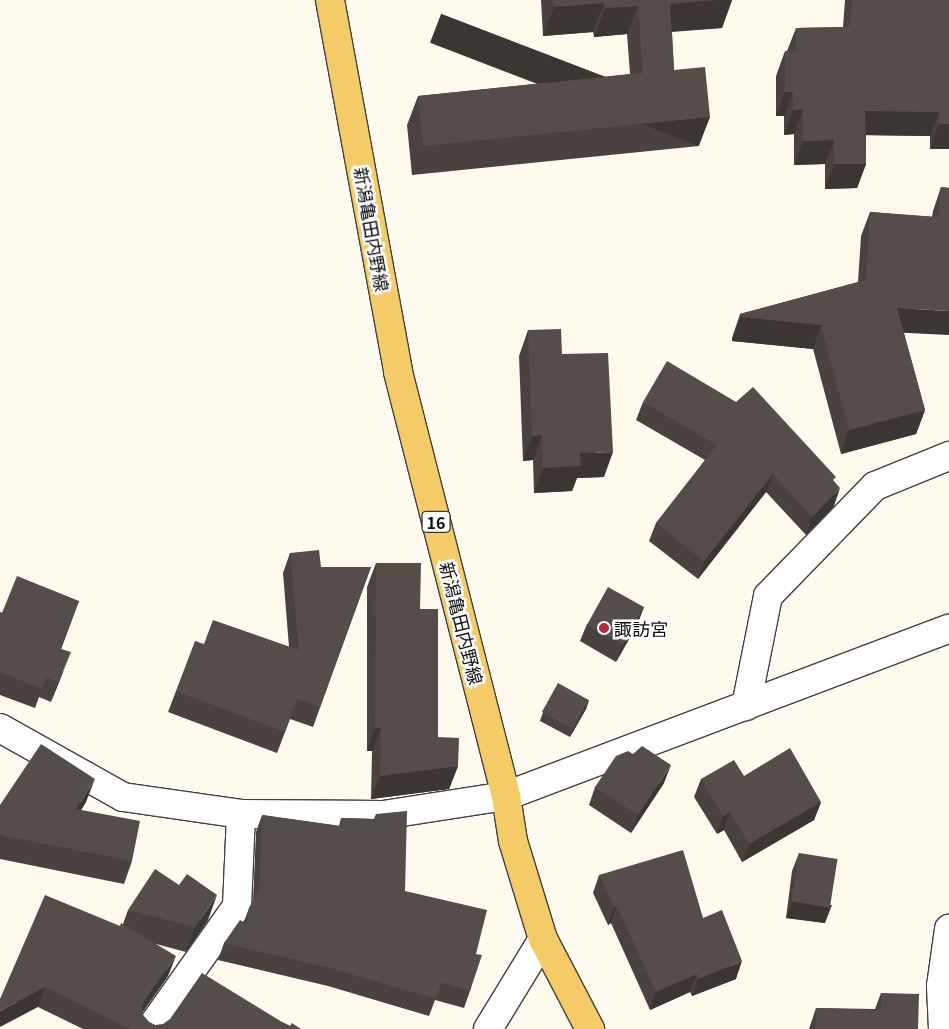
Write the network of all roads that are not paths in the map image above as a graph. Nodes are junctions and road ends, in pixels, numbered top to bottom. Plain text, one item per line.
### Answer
1 (330, 0) edge
2 (949, 456) edge
3 (949, 629) edge
4 (746, 706) junction
5 (0, 728) edge
6 (506, 796) junction
7 (241, 814) junction
8 (949, 929) edge
9 (543, 939) junction
10 (150, 1029) edge
11 (488, 1029) edge
12 (590, 1029) edge
13 (943, 1029) edge

1 - 6 main road, 新潟亀田内野線 / 16
2 - 4 street
3 - 4 street
4 - 6 street
5 - 7 street
6 - 7 street
6 - 9 main road, 新潟亀田内野線 / 16
7 - 10 street
8 - 13 street
9 - 11 street
9 - 12 main road, 新潟亀田内野線 / 16

